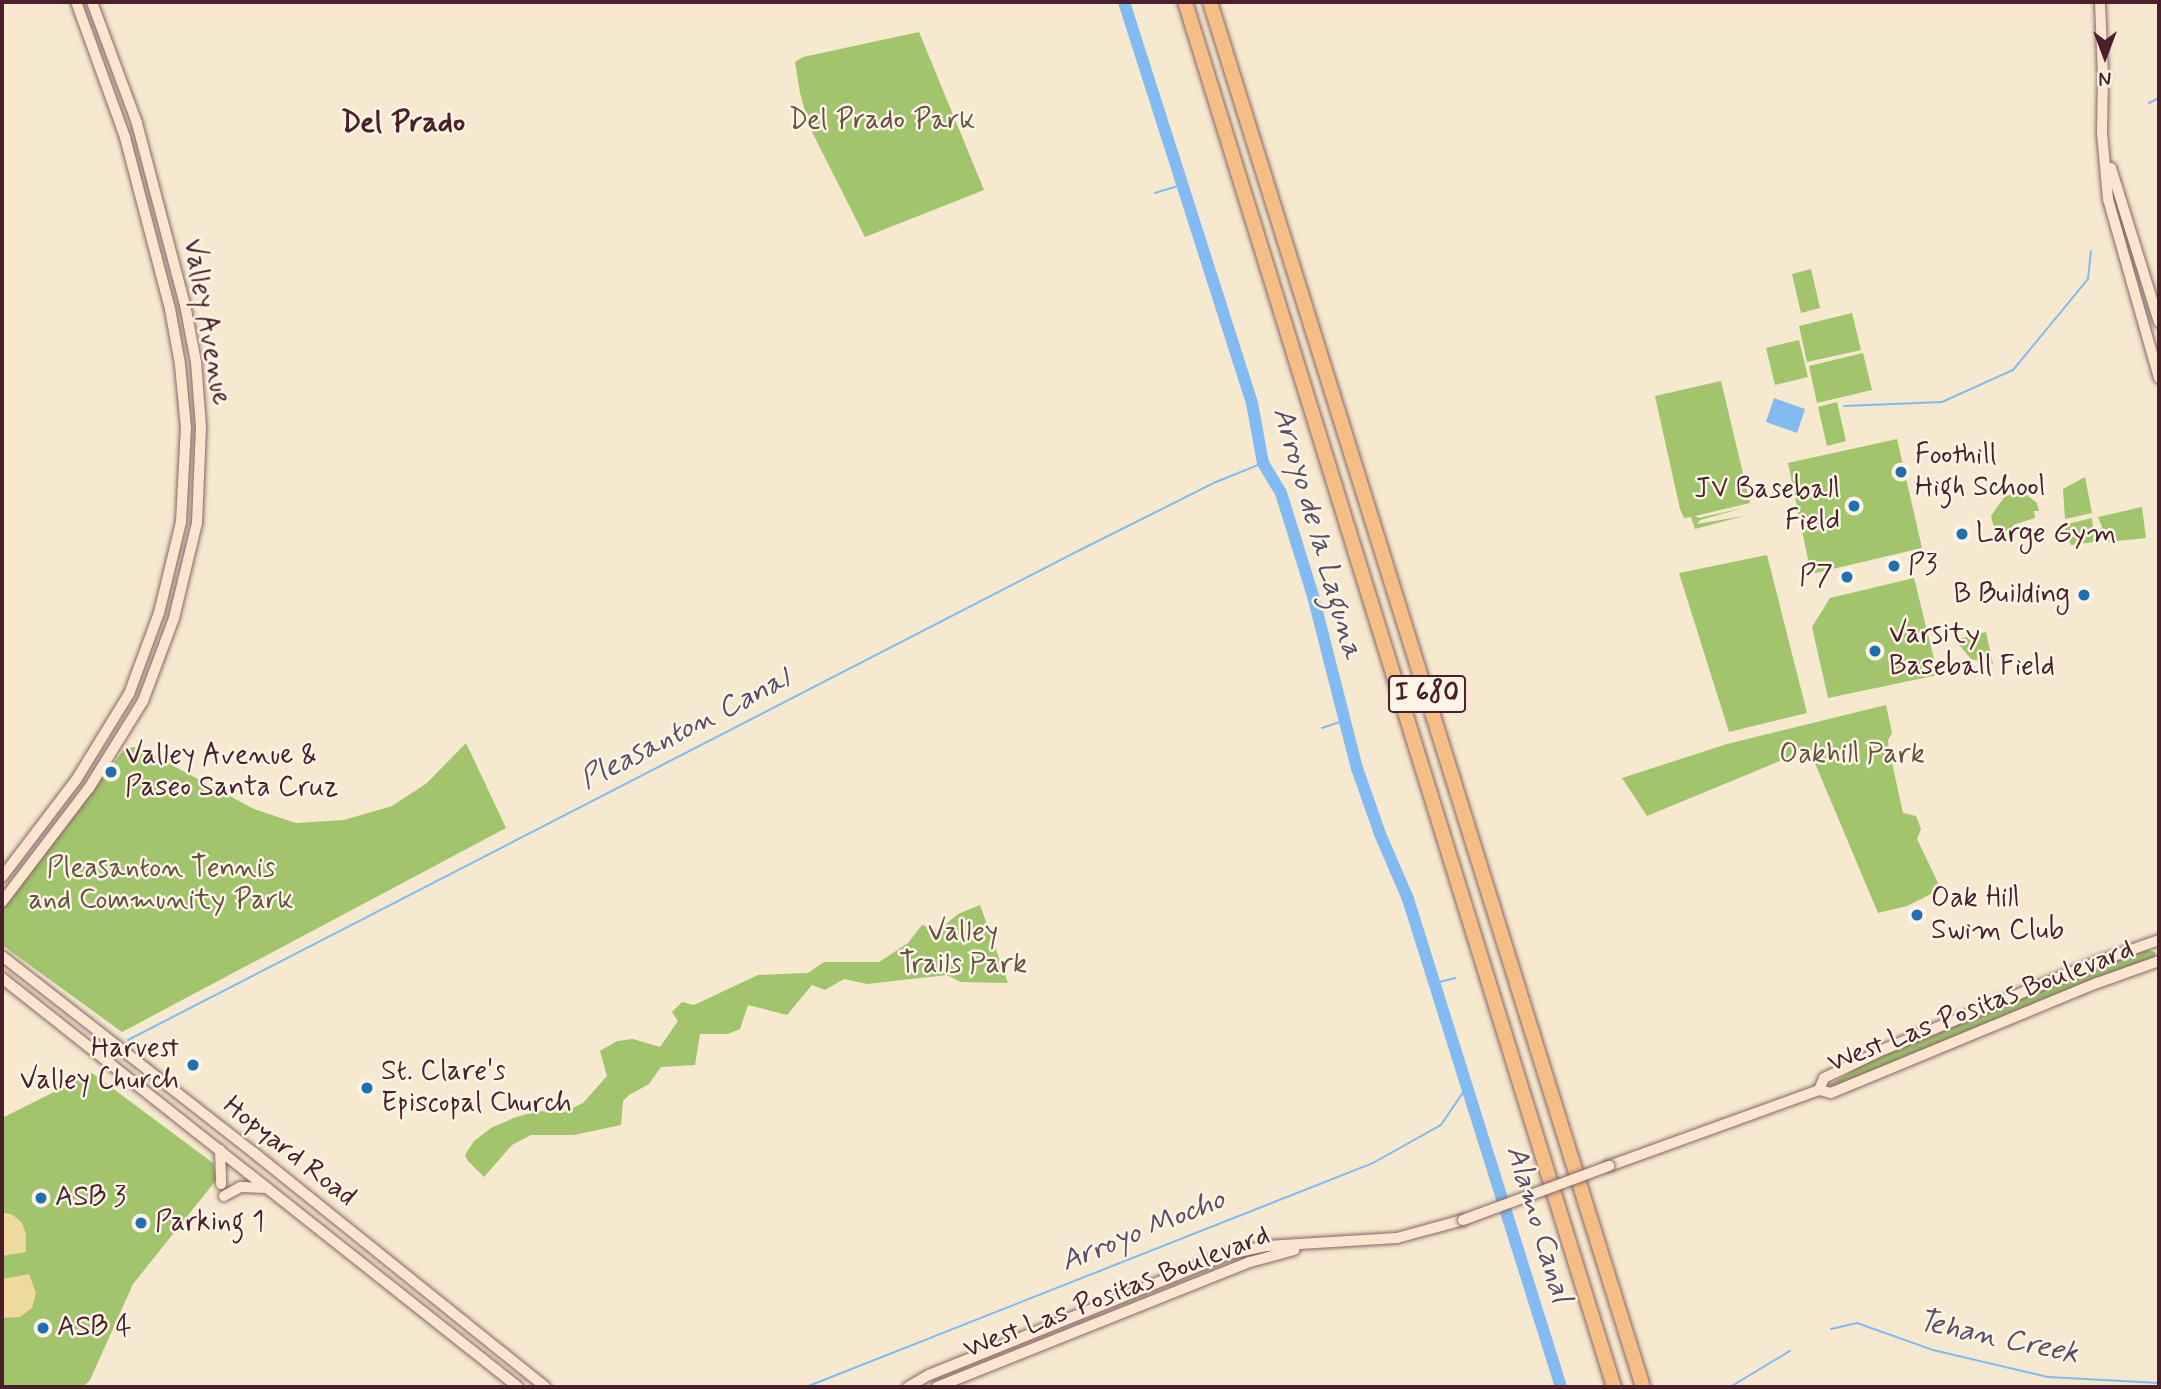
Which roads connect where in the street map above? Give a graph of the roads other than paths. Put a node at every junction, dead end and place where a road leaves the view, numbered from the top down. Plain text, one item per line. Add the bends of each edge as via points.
1 (76, 2) edge
2 (92, 2) edge
3 (1185, 2) edge
4 (1210, 2) edge
5 (2101, 2) edge
6 (2159, 322) edge
7 (2159, 378) edge
8 (2, 877) edge
9 (2, 902) edge
10 (2159, 940) edge
11 (2, 956) edge
12 (2159, 961) edge
13 (2, 978) edge
14 (1819, 1090) junction
15 (220, 1150) junction
16 (221, 1184) dead end
17 (267, 1188) junction
18 (224, 1196) dead end
19 (1314, 1245) junction
20 (517, 1387) edge
21 (545, 1387) edge
22 (908, 1387) edge
23 (937, 1387) edge
24 (1615, 1387) edge
25 (1643, 1387) edge

1 - 8 main road, Valley Avenue via 125,136 170,309 186,428 181,522 159,613 129,694 76,780
2 - 9 main road, Valley Avenue via 137,123 185,305 201,427 197,523 174,618 143,701 89,788
3 - 24 highway, I 680
4 - 25 highway, I 680
5 - 6 main road via 2109,28 2112,179
5 - 7 main road via 2102,133 2108,199
10 - 14 main road, West Las Positas Boulevard via 1885,1049 1824,1078
11 - 21 main road, Hopyard Road
12 - 14 main road, West Las Positas Boulevard via 1831,1093
13 - 15 main road, Hopyard Road
14 - 19 main road, West Las Positas Boulevard, bridge via 1463,1220 1397,1238
15 - 16 main road
15 - 17 main road, Hopyard Road
17 - 18 main road via 240,1187
17 - 20 main road, Hopyard Road
19 - 22 main road, West Las Positas Boulevard via 1267,1246 1229,1254 929,1374
19 - 23 main road, West Las Positas Boulevard via 1250,1262

